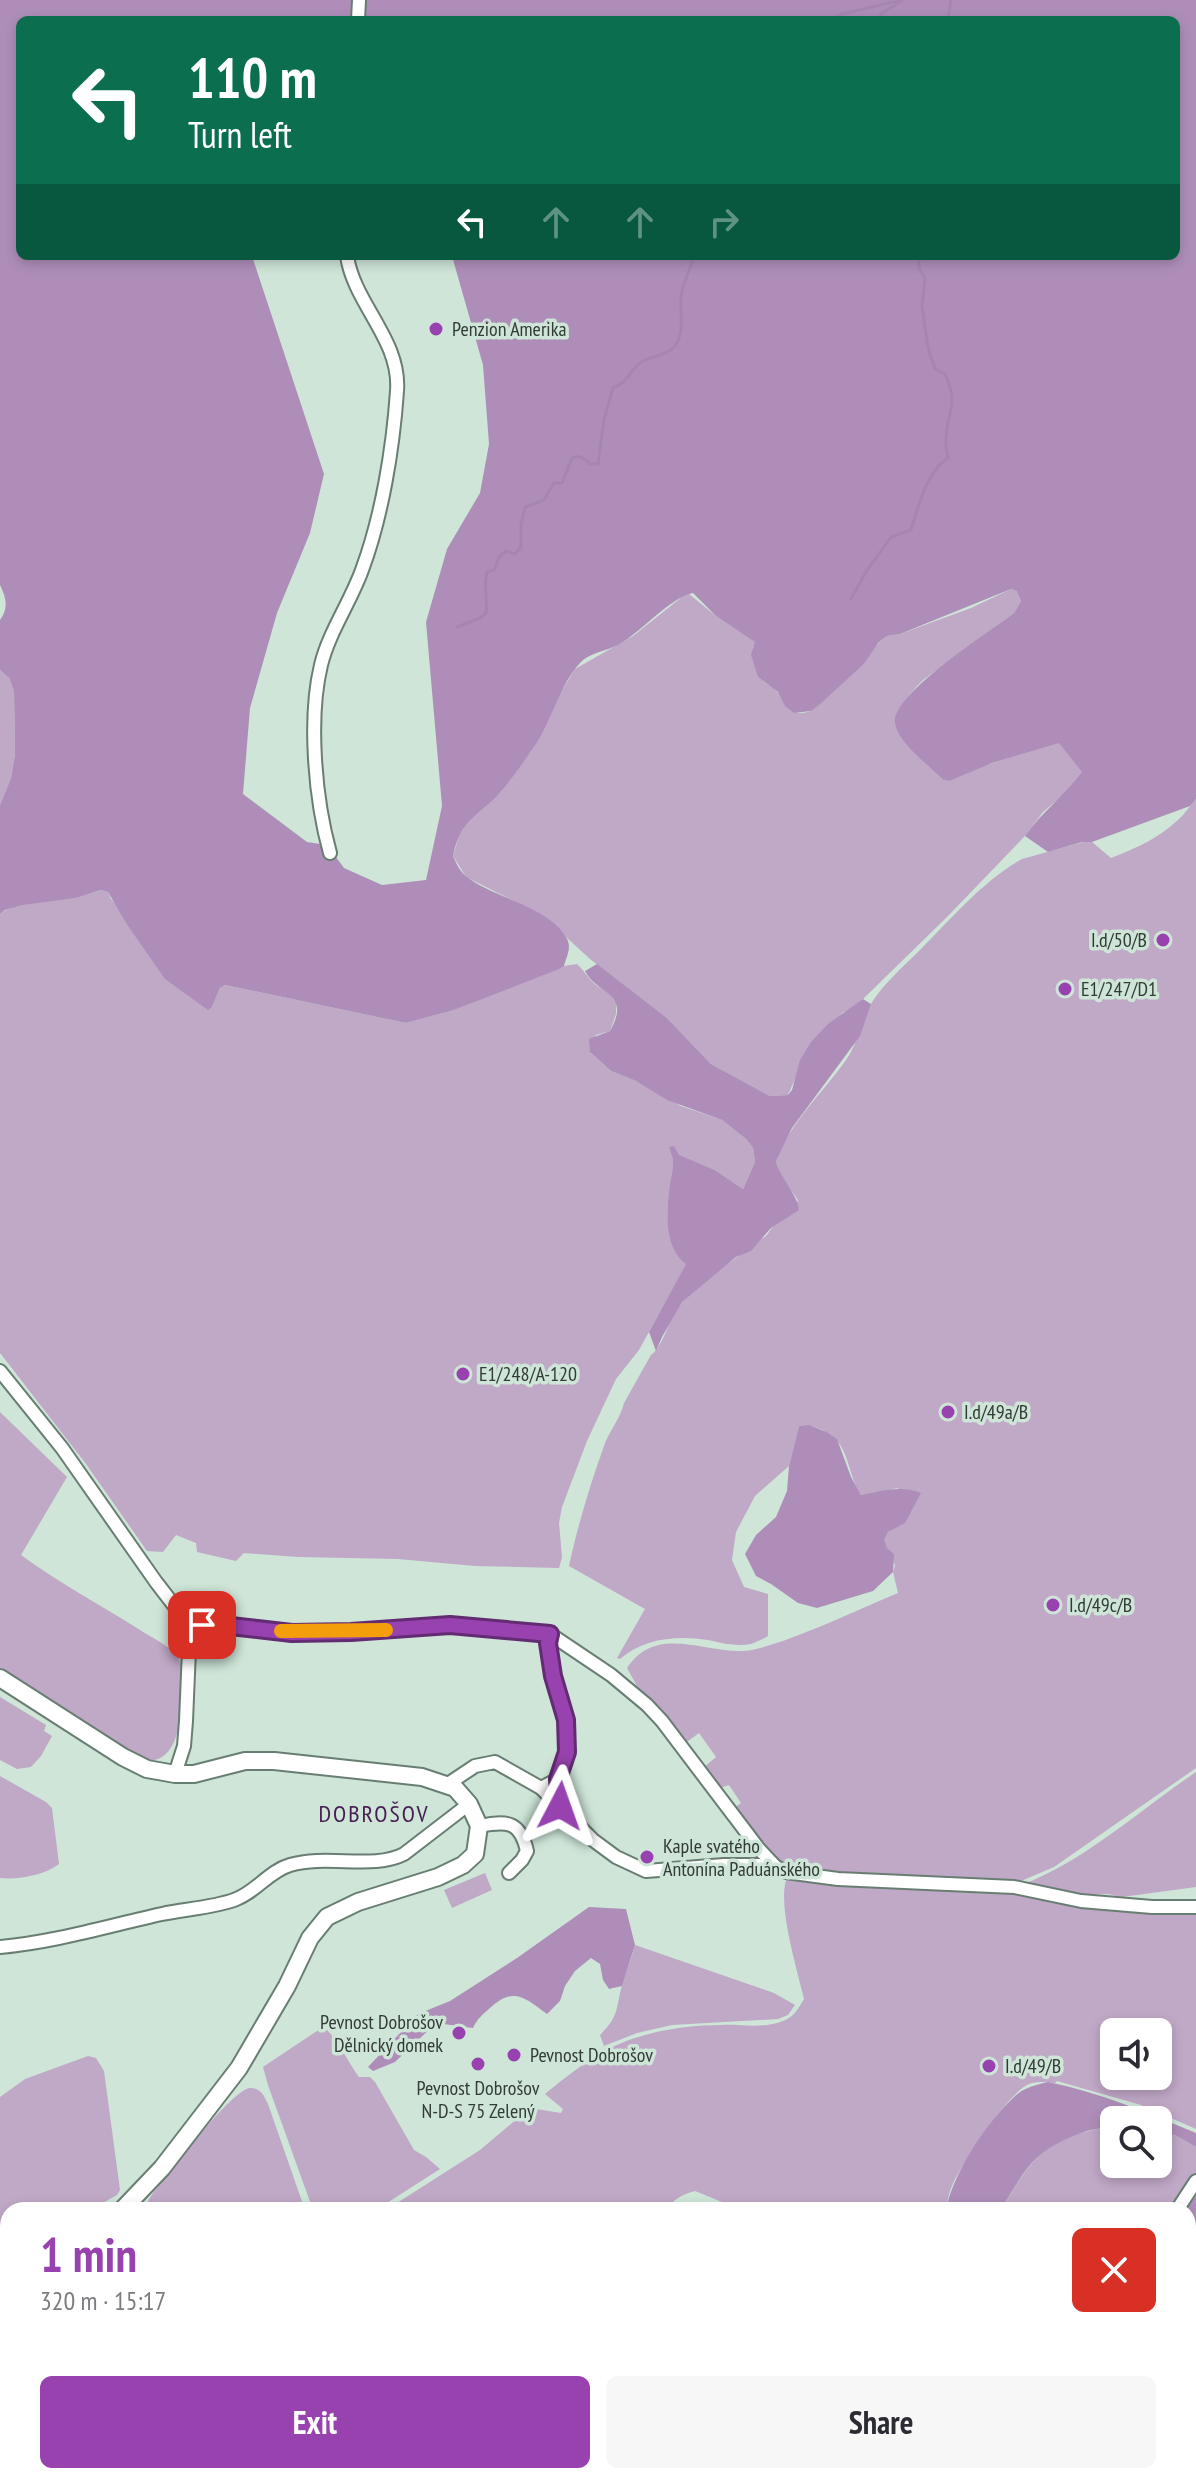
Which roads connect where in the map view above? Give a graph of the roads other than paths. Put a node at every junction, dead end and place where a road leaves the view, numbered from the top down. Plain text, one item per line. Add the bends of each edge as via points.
1 (348, 260) edge
2 (330, 853) dead end
3 (0, 1371) edge
4 (190, 1626) junction
5 (550, 1634) junction
6 (0, 1678) edge
7 (175, 1774) junction
8 (558, 1779) junction
9 (448, 1784) junction
10 (541, 1788) junction
11 (469, 1804) junction
12 (560, 1806) junction
13 (479, 1826) junction
14 (776, 1867) junction
15 (509, 1873) dead end
16 (1196, 1907) edge
17 (0, 1947) edge
18 (1196, 2181) edge
19 (129, 2202) edge
20 (1182, 2202) edge

1 - 2 street via 352,280 386,341 397,390 374,535 328,642 316,698 318,784
3 - 4 street
4 - 5 street via 292,1633 450,1625
4 - 7 street via 184,1746
5 - 8 street via 567,1737
5 - 14 street via 647,1705
6 - 7 street via 136,1765
7 - 9 street via 274,1761
8 - 10 street
8 - 12 street
9 - 10 street via 475,1766 495,1762
9 - 11 street
10 - 12 street
11 - 13 street
11 - 17 street via 393,1860 308,1861 287,1866 248,1895 224,1903
12 - 14 street via 593,1840 646,1871
13 - 15 street via 504,1822 521,1834 527,1851
13 - 19 street via 471,1861 327,1917 310,1938 239,2068
14 - 16 street via 838,1879 1014,1887 1081,1901
18 - 20 street

